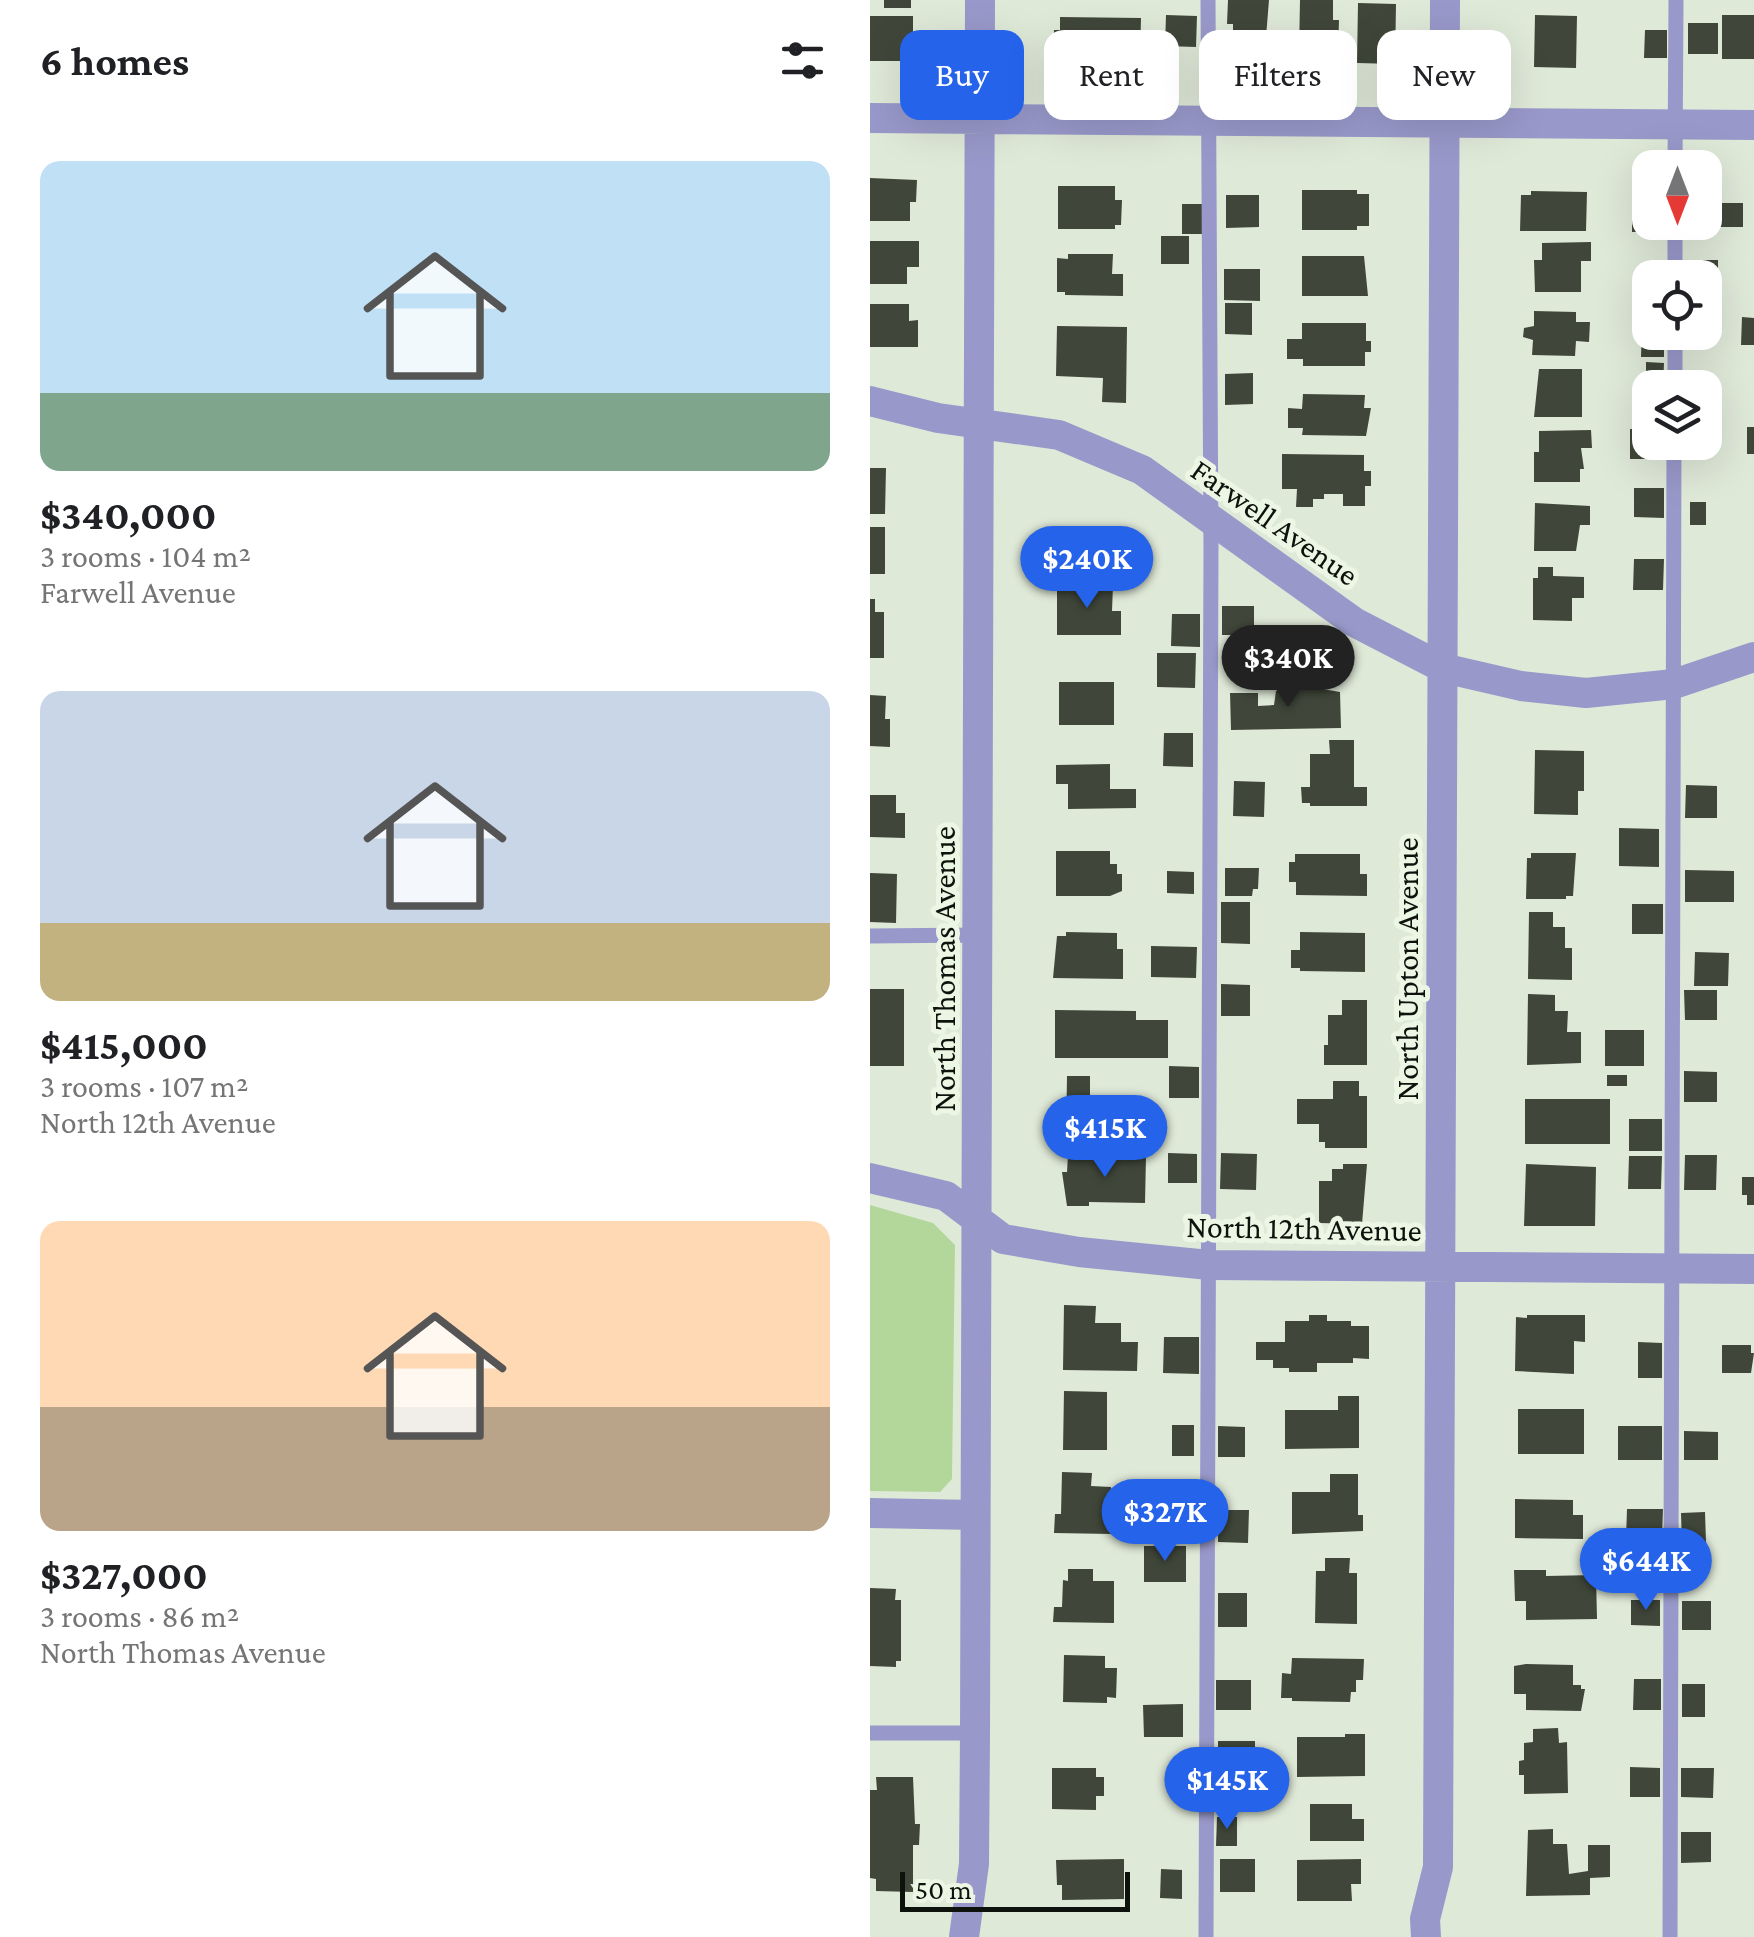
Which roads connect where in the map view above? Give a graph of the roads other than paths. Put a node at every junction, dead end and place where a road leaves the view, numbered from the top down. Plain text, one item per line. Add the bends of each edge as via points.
1 (980, 0) edge
2 (1208, 0) edge
3 (1445, 0) edge
4 (1676, 0) edge
5 (979, 30) edge
6 (870, 118) edge
7 (900, 118) edge
8 (1024, 119) edge
9 (978, 120) edge
10 (1207, 121) junction
11 (1444, 123) junction
12 (1676, 125) junction
13 (1754, 126) edge
14 (1675, 150) edge
15 (870, 401) edge
16 (980, 422) junction
17 (1674, 460) edge
18 (1211, 522) junction
19 (1754, 657) edge
20 (1442, 668) junction
21 (1674, 684) junction
22 (978, 935) junction
23 (870, 936) edge
24 (870, 1178) edge
25 (976, 1220) junction
26 (1208, 1265) junction
27 (1440, 1266) junction
28 (1673, 1268) junction
29 (1754, 1269) edge
30 (870, 1513) edge
31 (975, 1515) junction
32 (975, 1732) junction
33 (870, 1734) edge
34 (964, 1937) edge
35 (1206, 1937) edge
36 (1426, 1937) edge
37 (1670, 1937) edge

1 - 5 street, North Thomas Avenue
2 - 10 lane
3 - 11 street, North Upton Avenue
4 - 12 lane
6 - 7 street
8 - 10 street
9 - 16 street, North Thomas Avenue
10 - 11 street
10 - 18 lane
11 - 12 street
11 - 20 street, North Upton Avenue
12 - 13 street
12 - 14 lane
15 - 16 street, Farwell Avenue
16 - 18 street, Farwell Avenue via 1058,435 1142,470
16 - 22 street, North Thomas Avenue
17 - 21 lane
18 - 20 street, Farwell Avenue via 1354,622
18 - 26 lane
19 - 21 street, Farwell Avenue
20 - 21 street, Farwell Avenue via 1586,692
20 - 27 street, North Upton Avenue
21 - 28 lane
22 - 23 lane
22 - 25 street, North Thomas Avenue
24 - 25 street, North 12th Avenue via 946,1196
25 - 26 street, North 12th Avenue via 1013,1242
25 - 31 street, North Thomas Avenue
26 - 27 street, North 12th Avenue
26 - 35 lane
27 - 28 street, North 12th Avenue
27 - 36 street, North Upton Avenue via 1438,1867
28 - 29 street, North 12th Avenue
28 - 37 lane
30 - 31 street
31 - 32 street, North Thomas Avenue
32 - 33 lane
32 - 34 street, North Thomas Avenue via 974,1864

